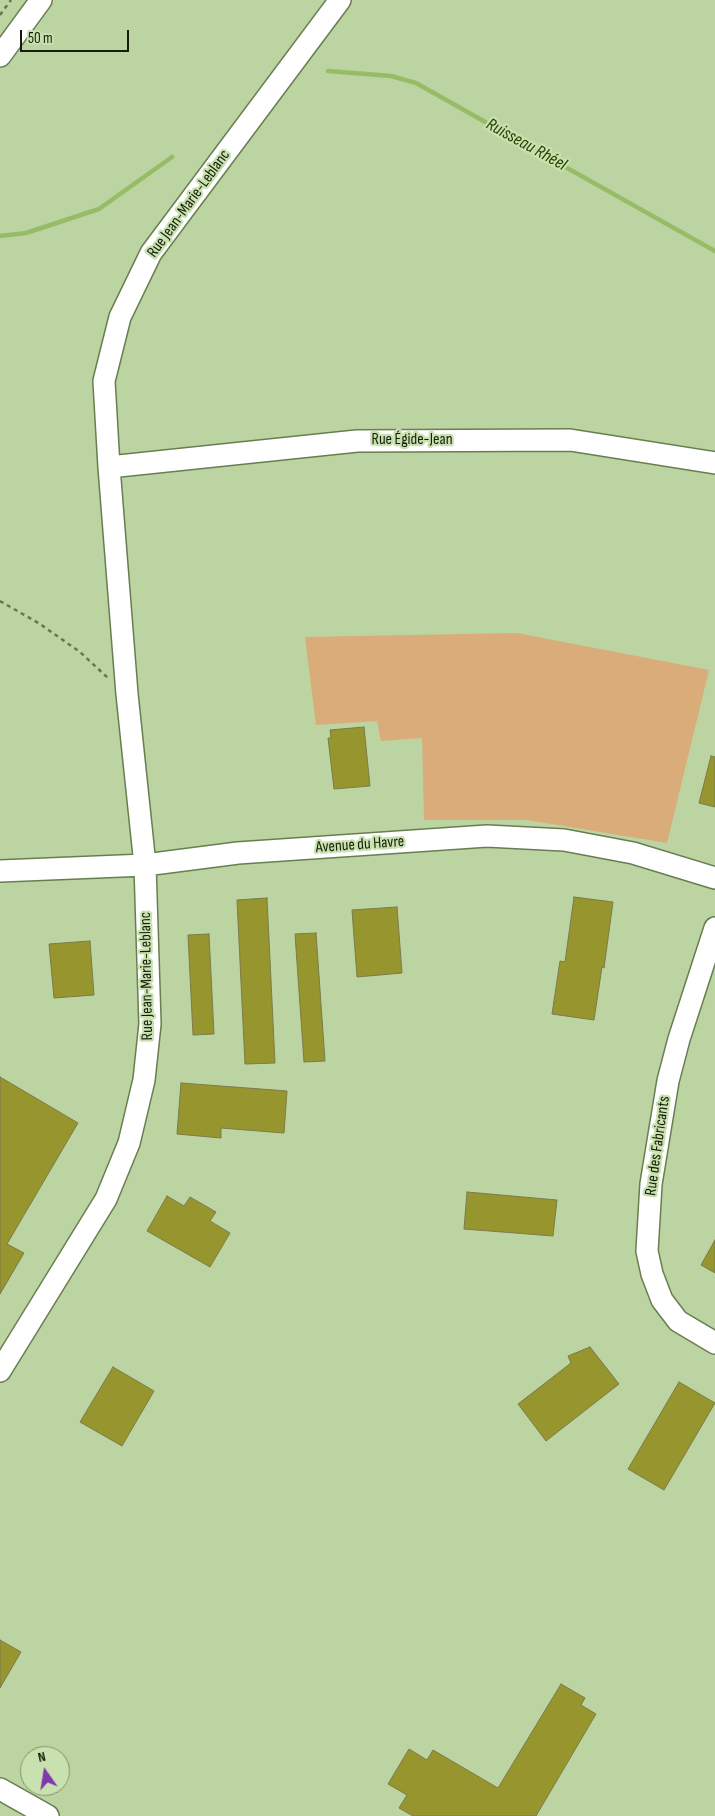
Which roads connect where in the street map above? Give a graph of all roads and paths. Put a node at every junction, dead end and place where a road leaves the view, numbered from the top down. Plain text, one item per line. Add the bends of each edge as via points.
1 (11, 0) edge
2 (41, 0) edge
3 (340, 0) edge
4 (0, 15) edge
5 (0, 56) edge
6 (715, 463) edge
7 (109, 467) junction
8 (0, 601) edge
9 (126, 694) junction
10 (144, 865) junction
11 (0, 871) edge
12 (715, 878) edge
13 (715, 928) edge
14 (715, 1343) edge
15 (1, 1368) edge
16 (0, 1789) edge
17 (48, 1816) edge

1 - 4 path
2 - 5 street
3 - 7 street, Rue Jean-Marie-Leblanc via 147,260 120,317 104,381
6 - 7 street, Rue Égide-Jean via 570,440 367,441
7 - 9 street, Rue Jean-Marie-Leblanc
8 - 9 path via 80,652
9 - 10 street, Rue Jean-Marie-Leblanc
10 - 11 street, Avenue du Havre
10 - 12 street, Avenue du Havre via 238,853 487,836 564,840 633,853
10 - 15 street, Rue Jean-Marie-Leblanc via 150,1024 144,1080 129,1143 106,1199
13 - 14 street, Rue des Fabricants via 668,1082 651,1184 647,1251 662,1300 672,1314
16 - 17 street

